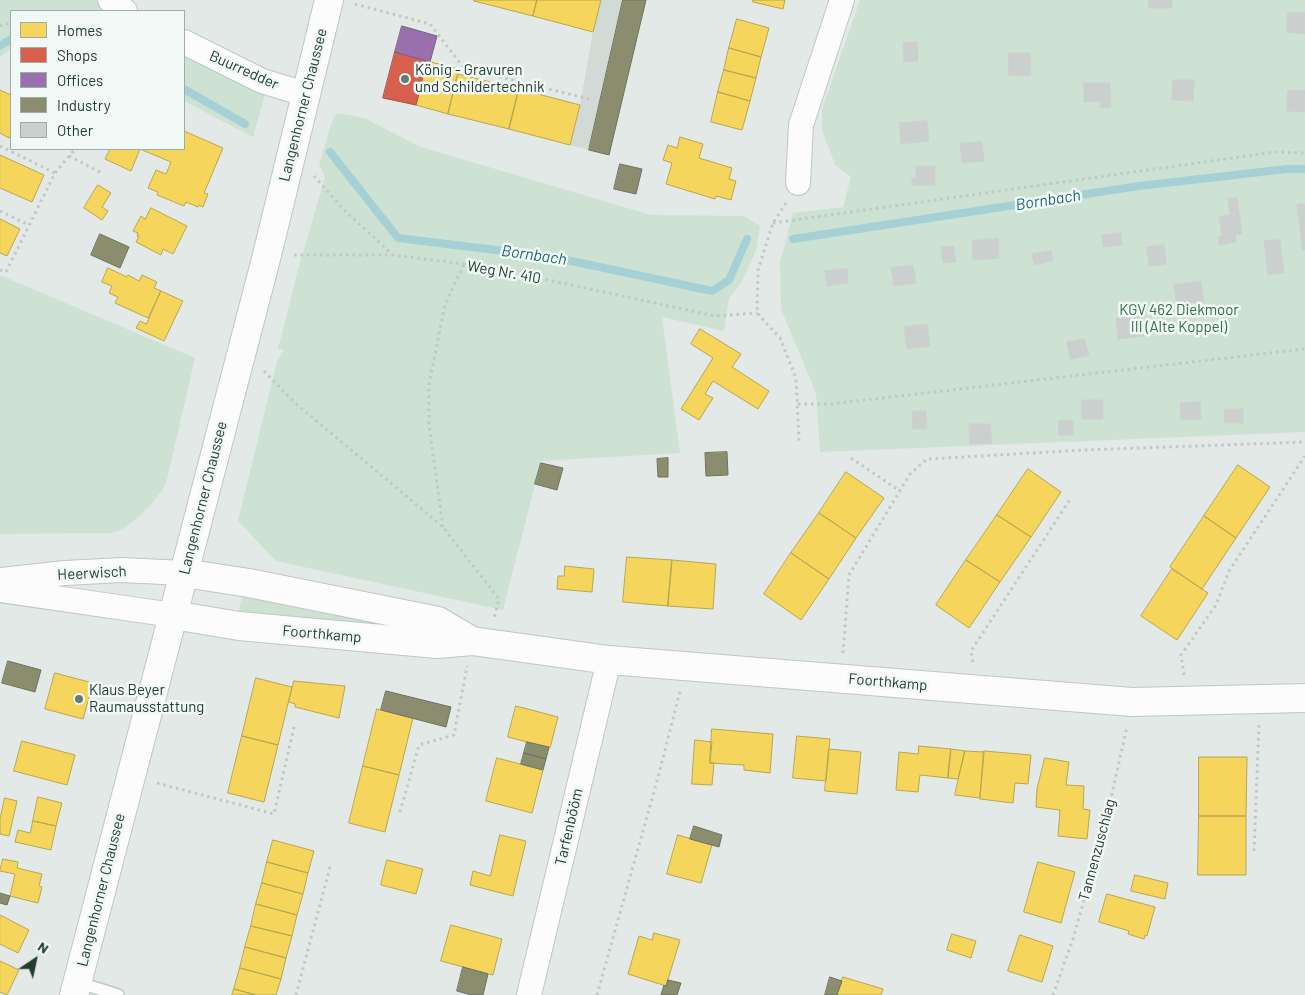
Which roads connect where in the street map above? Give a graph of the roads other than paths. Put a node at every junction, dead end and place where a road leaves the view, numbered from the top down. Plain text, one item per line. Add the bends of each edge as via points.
1 (110, 0) edge
2 (842, 0) edge
3 (339, 1) edge
4 (124, 10) edge
5 (185, 42) edge
6 (305, 94) junction
7 (798, 183) road end
8 (184, 573) junction
9 (0, 580) edge
10 (0, 590) edge
11 (173, 615) junction
12 (480, 642) junction
13 (609, 660) junction
14 (1305, 698) edge
15 (76, 988) edge
16 (118, 995) edge
17 (528, 995) edge

1 - 4 street
2 - 7 street via 801,125
3 - 6 street, Langenhorner Chaussee
5 - 6 street, Buurredder via 262,81
6 - 8 street, Langenhorner Chaussee via 267,255
8 - 9 street, Heerwisch via 122,570
8 - 11 street, Langenhorner Chaussee
8 - 12 street, Foorthkamp via 438,621
10 - 11 street, Heerwisch
11 - 12 street, Foorthkamp via 239,626 437,644
11 - 15 street, Langenhorner Chaussee
12 - 13 street, Foorthkamp
13 - 14 street, Foorthkamp via 1132,702
13 - 17 street, Tarfenbööm
15 - 16 lane

